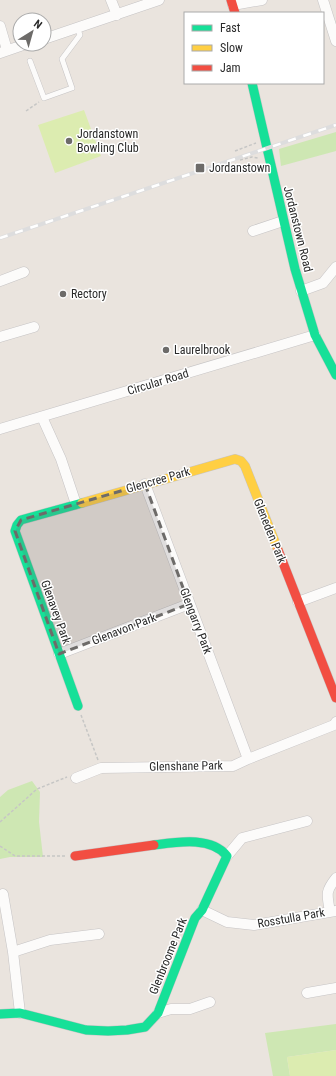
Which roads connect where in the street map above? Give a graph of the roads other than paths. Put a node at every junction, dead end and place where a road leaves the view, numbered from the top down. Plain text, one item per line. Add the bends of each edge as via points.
1 (111, 0) edge
2 (160, 0) edge
3 (262, 0) edge
4 (323, 0) edge
5 (233, 6) edge
6 (117, 15) junction
7 (0, 26) edge
8 (77, 27) junction
9 (52, 36) edge
10 (336, 41) edge
11 (3, 51) edge
12 (30, 61) dead end
13 (252, 84) edge
14 (283, 220) junction
15 (253, 231) dead end
16 (336, 267) edge
17 (24, 272) dead end
18 (0, 281) edge
19 (301, 291) junction
20 (34, 327) dead end
21 (315, 335) junction
22 (0, 337) edge
23 (336, 375) edge
24 (42, 417) junction
25 (0, 429) edge
26 (241, 461) joint
27 (145, 484) junction
28 (76, 504) junction
29 (17, 525) joint
30 (336, 588) edge
31 (298, 602) junction
32 (189, 604) junction
33 (59, 654) junction
34 (336, 698) edge
35 (78, 706) road end
36 (336, 722) edge
37 (248, 758) junction
38 (76, 778) road end
39 (307, 821) dead end
40 (75, 856) road end
41 (227, 856) junction
42 (336, 878) edge
43 (3, 894) dead end
44 (202, 910) junction
45 (333, 911) edge
46 (99, 934) dead end
47 (13, 952) junction
48 (336, 988) edge
49 (307, 993) dead end
50 (210, 1002) dead end
51 (20, 1013) junction
52 (158, 1013) junction
53 (0, 1014) edge

1 - 6 street
2 - 6 street
3 - 5 street
4 - 10 street
6 - 8 street
7 - 11 street
8 - 9 street
8 - 12 lane via 80,35 62,59 72,88 44,98
13 - 14 street, Jordanstown Road
14 - 15 street
14 - 19 street, Jordanstown Road
16 - 19 street via 323,283
17 - 18 street
19 - 21 street, Jordanstown Road
20 - 22 street
21 - 23 street, Jordanstown Road
21 - 24 street, Circular Road
24 - 25 street, Circular Road
24 - 28 street via 61,459
26 - 27 street, Glencree Park via 235,459
26 - 31 street, Gleneden Park
27 - 28 street, Glencree Park
27 - 32 street, Glengarry Park
28 - 29 street, Glencree Park via 21,520
29 - 33 street, Glenavey Park via 15,531
30 - 31 street
31 - 34 street, Gleneden Park
32 - 33 street, Glenavon Park
32 - 37 street, Glengarry Park
33 - 35 street, Glenavey Park
36 - 37 street, Glenshane Park via 334,725
37 - 38 street, Glenshane Park via 233,766 101,768
39 - 41 street via 242,838
40 - 41 street via 190,842 210,845 222,850
41 - 44 street, Glenbroome Park
42 - 45 street via 328,888 328,898
43 - 47 street
44 - 45 street, Rosstulla Park via 226,922 254,925
44 - 52 street, Glenbroome Park via 195,918
46 - 47 street via 50,940
47 - 51 street
48 - 49 street
50 - 52 street via 190,1009 171,1009
51 - 52 street, Glenbroome Park via 86,1030 108,1031 145,1027
51 - 53 street, Glenbroome Park

